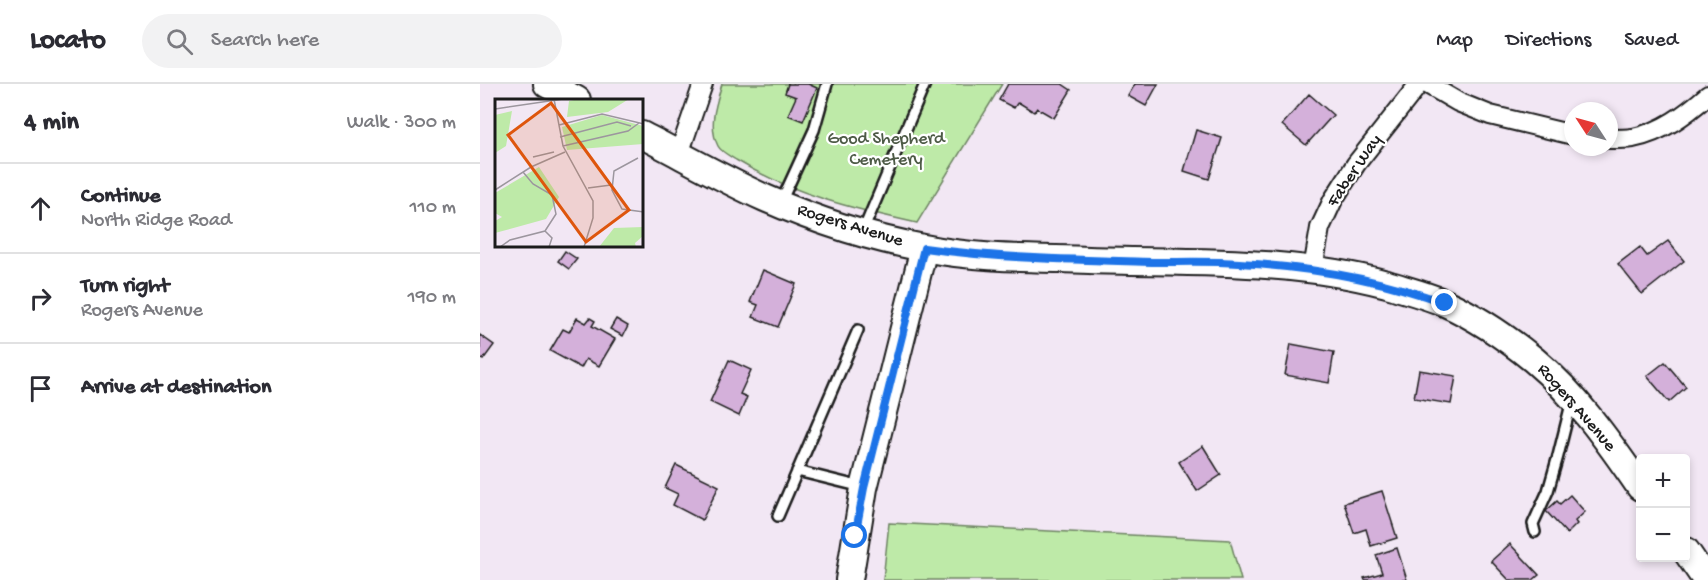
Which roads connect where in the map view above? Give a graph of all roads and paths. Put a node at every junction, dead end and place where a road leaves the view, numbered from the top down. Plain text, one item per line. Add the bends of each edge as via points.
1 (547, 84) edge
2 (703, 84) edge
3 (827, 84) edge
4 (925, 84) edge
5 (1419, 84) edge
6 (1427, 84) edge
7 (1708, 95) edge
8 (575, 99) edge
9 (1564, 133) edge
10 (644, 136) edge
11 (1618, 139) edge
12 (679, 154) junction
13 (780, 204) junction
14 (862, 233) junction
15 (924, 248) junction
16 (1313, 269) junction
17 (858, 330) dead end
18 (1572, 398) junction
19 (797, 471) junction
20 (1636, 480) edge
21 (864, 488) junction
22 (778, 516) dead end
23 (1535, 532) dead end
24 (1690, 557) edge
25 (849, 580) edge
26 (1706, 580) edge

1 - 8 main road
2 - 12 street
3 - 13 lane via 814,130
4 - 14 lane
5 - 16 street, Faber Way via 1333,200 1320,228
6 - 9 street via 1490,115
7 - 11 street via 1662,128
10 - 12 main road, Rogers Avenue
12 - 13 main road, Rogers Avenue
13 - 14 main road, Rogers Avenue
14 - 15 main road, Rogers Avenue
15 - 16 main road, Rogers Avenue via 995,256 1238,262
15 - 21 main road
16 - 18 main road, Rogers Avenue via 1369,279 1445,303 1533,359
17 - 19 lane
18 - 20 main road, Rogers Avenue
18 - 23 lane via 1548,491 1533,524
19 - 21 lane
19 - 22 lane
21 - 25 main road
24 - 26 main road

